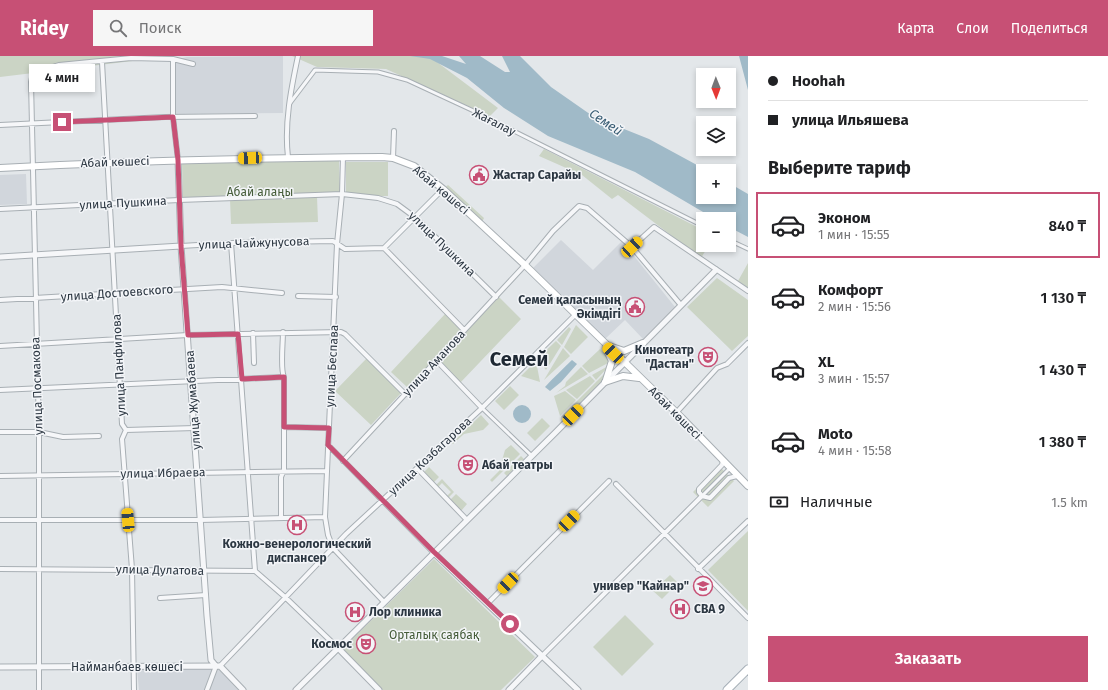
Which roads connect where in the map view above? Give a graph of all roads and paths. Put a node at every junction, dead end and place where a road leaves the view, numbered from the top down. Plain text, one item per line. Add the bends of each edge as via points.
1 (298, 56) edge
2 (173, 59) junction
3 (102, 62) junction
4 (194, 64) dead end
5 (289, 105) junction
6 (255, 116) dead end
7 (173, 117) junction
8 (106, 121) junction
9 (32, 124) junction
10 (0, 125) edge
11 (394, 131) dead end
12 (343, 157) junction
13 (288, 158) junction
14 (393, 158) junction
15 (178, 160) junction
16 (108, 162) junction
17 (33, 166) junction
18 (0, 168) edge
19 (443, 189) junction
20 (342, 194) junction
21 (178, 200) junction
22 (110, 204) junction
23 (34, 208) junction
24 (0, 209) edge
25 (416, 218) junction
26 (696, 222) edge
27 (231, 243) junction
28 (337, 244) junction
29 (736, 244) edge
30 (181, 246) junction
31 (632, 247) junction
32 (384, 248) junction
33 (112, 250) junction
34 (748, 250) edge
35 (35, 256) junction
36 (0, 257) edge
37 (525, 265) junction
38 (716, 270) junction
39 (185, 288) junction
40 (236, 288) junction
41 (748, 292) edge
42 (115, 293) junction
43 (282, 293) dead end
44 (298, 296) dead end
45 (496, 296) junction
46 (336, 297) junction
47 (35, 298) junction
48 (0, 300) edge
49 (680, 304) junction
50 (575, 315) junction
51 (464, 330) junction
52 (283, 332) junction
53 (334, 332) junction
54 (253, 333) junction
55 (238, 334) junction
56 (188, 335) junction
57 (118, 339) junction
58 (604, 343) junction
59 (748, 343) edge
60 (36, 344) junction
61 (643, 344) junction
62 (0, 346) edge
63 (436, 360) junction
64 (254, 362) dead end
65 (623, 362) junction
66 (284, 377) junction
67 (242, 379) junction
68 (640, 379) junction
69 (606, 381) junction
70 (192, 382) junction
71 (121, 385) junction
72 (38, 389) junction
73 (0, 390) edge
74 (405, 394) junction
75 (482, 408) junction
76 (676, 413) junction
77 (284, 427) junction
78 (194, 428) junction
79 (329, 428) junction
80 (126, 430) junction
81 (0, 432) edge
82 (39, 432) junction
83 (99, 436) dead end
84 (328, 445) junction
85 (532, 456) junction
86 (723, 460) junction
87 (343, 461) junction
88 (730, 468) junction
89 (418, 469) junction
90 (284, 470) junction
91 (326, 471) junction
92 (248, 472) junction
93 (124, 473) junction
94 (197, 473) junction
95 (0, 476) edge
96 (39, 476) junction
97 (737, 476) junction
98 (609, 481) dead end
99 (616, 484) dead end
100 (748, 486) edge
101 (702, 496) junction
102 (382, 500) junction
103 (281, 517) junction
104 (325, 517) junction
105 (251, 518) junction
106 (0, 520) edge
107 (39, 520) junction
108 (128, 520) junction
109 (200, 520) junction
110 (467, 520) junction
111 (748, 521) edge
112 (664, 535) junction
113 (333, 548) junction
114 (434, 552) junction
115 (0, 569) edge
116 (39, 569) junction
117 (132, 569) junction
118 (698, 569) junction
119 (204, 571) junction
120 (255, 571) junction
121 (206, 595) junction
122 (285, 597) junction
123 (160, 598) dead end
124 (384, 602) junction
125 (488, 603) junction
126 (748, 618) edge
127 (338, 648) junction
128 (542, 656) junction
129 (134, 666) junction
130 (218, 666) junction
131 (0, 667) edge
132 (39, 667) junction
133 (748, 669) edge
134 (39, 690) edge
135 (134, 690) edge
136 (207, 690) edge
137 (243, 690) edge
138 (296, 690) edge
139 (379, 690) edge
140 (509, 690) edge
141 (578, 690) edge
142 (727, 690) edge

1 - 5 street
2 - 3 street via 131,58
2 - 4 street
2 - 7 street, улица Жумабаева
3 - 8 street, улица Панфилова
3 - 9 street, улица Посмакова via 52,67 33,73
5 - 13 street
5 - 26 street, Жағалау via 315,70 378,72 407,80
6 - 7 street
7 - 8 street
7 - 15 street, улица Жумабаева
8 - 9 street
8 - 16 street, улица Панфилова
9 - 10 street
9 - 17 street, улица Посмакова
11 - 14 street
12 - 13 main road, Абай көшесі
12 - 14 main road, Абай көшесі
12 - 20 street, улица Беспава
13 - 15 main road, Абай көшесі
14 - 19 main road, Абай көшесі via 414,166
15 - 16 main road, Абай көшесі
15 - 21 street, улица Жумабаева
16 - 17 main road, Абай көшесі
16 - 22 street, улица Панфилова
17 - 18 main road, Абай көшесі
17 - 23 street, улица Посмакова
19 - 25 street
19 - 37 main road, Абай көшесі
20 - 21 street, улица Пушкина
20 - 25 street, улица Пушкина via 378,198 397,204
20 - 28 street, улица Беспава
21 - 22 street, улица Пушкина
21 - 30 street, улица Жумабаева
22 - 23 street, улица Пушкина
22 - 33 street, улица Панфилова
23 - 24 street, улица Пушкина
23 - 35 street, улица Посмакова
25 - 32 street
25 - 45 street, улица Пушкина
27 - 28 street, улица Чайжунусова via 332,241
27 - 30 street, улица Чайжунусова
27 - 40 street
28 - 32 street, улица Чайжунусова via 345,249
28 - 46 street, улица Беспава
29 - 34 street
30 - 33 street, улица Чайжунусова
30 - 39 street, улица Жумабаева
31 - 37 street, улица Аманова via 587,208 579,206 553,231
31 - 38 street via 654,227
31 - 49 street
32 - 51 street
33 - 35 street, улица Чайжунусова
33 - 42 street, улица Панфилова
35 - 36 street, улица Чайжунусова
35 - 47 street, улица Посмакова
37 - 45 street, улица Аманова
37 - 50 main road, Абай көшесі
38 - 41 street
38 - 49 street
39 - 40 street, улица Достоевского
39 - 42 street, улица Достоевского
39 - 56 street, улица Жумабаева
40 - 43 street, улица Достоевского
40 - 55 street
42 - 47 street, улица Достоевского
42 - 57 street, улица Панфилова
44 - 46 street
45 - 51 street, улица Аманова
46 - 53 street, улица Беспава
47 - 48 street, улица Достоевского
47 - 60 street, улица Посмакова
49 - 61 street
50 - 58 main road, Абай көшесі
50 - 75 street, улица Козбагарова
51 - 63 street, улица Аманова
52 - 53 street
52 - 54 street
52 - 66 street via 281,367
53 - 74 street via 344,334
53 - 79 street, улица Беспава
54 - 55 street
54 - 64 street
55 - 56 street
55 - 67 street
56 - 57 street
56 - 70 street, улица Жумабаева
57 - 60 street
57 - 71 street, улица Панфилова
58 - 61 main road via 624,351
58 - 65 main road, Абай көшесі
58 - 69 main road via 612,361
59 - 76 street via 727,364 717,368
60 - 62 street
60 - 72 street, улица Посмакова
61 - 65 street
63 - 74 street, улица Аманова
63 - 75 street
65 - 68 main road, Абай көшесі
65 - 69 street
66 - 67 street
66 - 77 street
67 - 70 street
67 - 92 street
68 - 69 main road via 623,376
68 - 76 main road, Абай көшесі
69 - 85 street
70 - 71 street
70 - 78 street, улица Жумабаева
71 - 72 street
71 - 80 street, улица Панфилова via 122,424
72 - 73 street
72 - 82 street, улица Посмакова
74 - 87 street, улица Аманова
75 - 85 street
75 - 89 street, улица Козбагарова
76 - 86 main road, Абай көшесі
77 - 79 street
77 - 90 street
78 - 80 street
78 - 94 street, улица Жумабаева
79 - 84 street, улица Беспава
80 - 93 street, улица Панфилова via 122,439
81 - 82 street
82 - 83 street via 63,437
82 - 96 street, улица Посмакова
84 - 87 street
84 - 91 street, улица Беспава
85 - 110 street
86 - 88 main road, Абай көшесі
86 - 101 street via 722,465 699,488 698,492
87 - 102 street
88 - 97 main road, Абай көшесі
88 - 101 street
89 - 102 street, улица Козбагарова
89 - 110 street
90 - 91 street, улица Ибраева
90 - 92 street, улица Ибраева
90 - 103 street via 281,477
91 - 104 street, улица Беспава
92 - 94 street, улица Ибраева
92 - 105 street
93 - 94 street, улица Ибраева
93 - 96 street, улица Ибраева
93 - 108 street, улица Панфилова
94 - 109 street, улица Жумабаева
95 - 96 street, улица Ибраева
96 - 107 street, улица Посмакова
97 - 100 main road, Абай көшесі
97 - 101 street via 729,478 710,498
98 - 125 street
99 - 112 street
101 - 112 street
102 - 113 street, улица Козбагарова
102 - 114 street
103 - 104 street
103 - 105 street
104 - 113 street, улица Беспава
105 - 109 street
105 - 120 street
106 - 107 street
107 - 108 street
107 - 116 street, улица Посмакова
108 - 109 street
108 - 117 street, улица Панфилова
109 - 119 street, улица Жумабаева
110 - 114 street
111 - 118 street
112 - 118 street
112 - 128 street
113 - 122 street, улица Козбагарова
113 - 124 street, улица Беспава
114 - 124 street
114 - 125 street
115 - 116 street, улица Дулатова
116 - 117 street, улица Дулатова
116 - 132 street, улица Посмакова
117 - 119 street, улица Дулатова
117 - 129 street, улица Панфилова
118 - 126 street
119 - 120 street, улица Дулатова
119 - 121 street, улица Жумабаева
120 - 122 street
121 - 123 street
121 - 130 street, улица Жумабаева via 210,660
122 - 127 street
122 - 130 street, улица Козбагарова
124 - 127 street
125 - 128 street
127 - 138 street
127 - 139 street
128 - 140 street
128 - 141 street
129 - 130 street, Найманбаев көшесі
129 - 132 street, Найманбаев көшесі
129 - 135 street, улица Панфилова
130 - 136 street, улица Козбагарова
130 - 137 street
131 - 132 street, Найманбаев көшесі
132 - 134 street, улица Посмакова
133 - 142 main road

